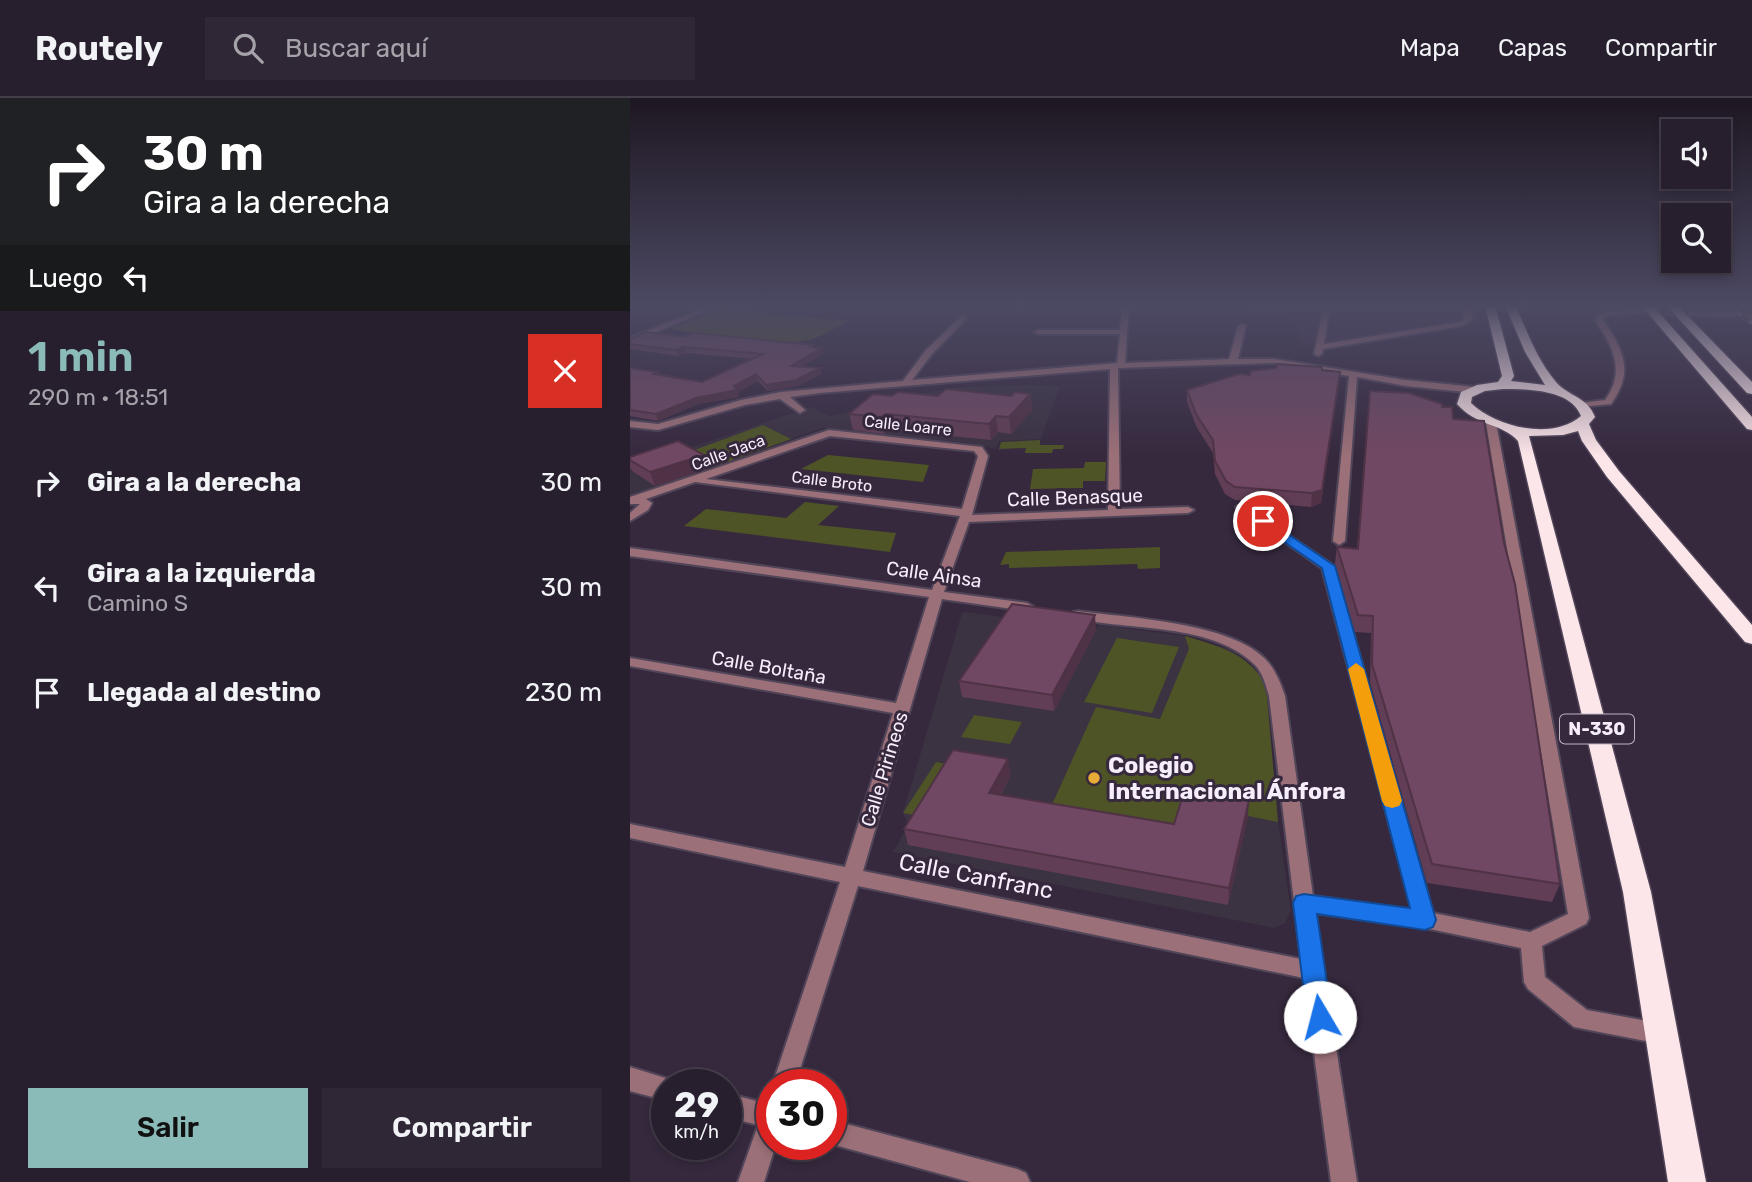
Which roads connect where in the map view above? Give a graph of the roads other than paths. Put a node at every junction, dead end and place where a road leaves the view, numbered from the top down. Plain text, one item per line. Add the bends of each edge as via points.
1 (926, 356) edge
2 (1120, 356) edge
3 (1235, 356) edge
4 (1318, 356) edge
5 (1503, 356) edge
6 (1533, 356) edge
7 (1620, 356) edge
8 (1687, 356) edge
9 (1719, 356) edge
10 (1234, 361) junction
11 (1118, 366) junction
12 (1317, 366) junction
13 (1353, 374) junction
14 (906, 382) junction
15 (1406, 383) junction
16 (1503, 385) junction
17 (1475, 390) junction
18 (1752, 390) edge
19 (1560, 393) junction
20 (781, 395) junction
21 (1463, 401) junction
22 (1583, 405) junction
23 (800, 410) dead end
24 (1491, 423) junction
25 (630, 424) edge
26 (1582, 424) junction
27 (1752, 426) edge
28 (1516, 429) junction
29 (828, 433) joint
30 (982, 452) joint
31 (694, 481) junction
32 (634, 500) edge
33 (1242, 507) dead end
34 (1188, 510) dead end
35 (1114, 513) junction
36 (965, 516) junction
37 (630, 518) edge
38 (1339, 541) dead end
39 (630, 552) edge
40 (937, 594) junction
41 (1752, 638) edge
42 (630, 662) edge
43 (902, 709) junction
44 (630, 831) edge
45 (851, 878) junction
46 (1304, 903) junction
47 (1425, 920) junction
48 (1531, 941) junction
49 (1313, 971) junction
50 (1661, 1033) junction
51 (788, 1069) edge
52 (630, 1079) edge
53 (651, 1085) edge
54 (847, 1136) edge
55 (758, 1160) edge
56 (751, 1182) edge
57 (1017, 1182) edge
58 (1344, 1182) edge
59 (1687, 1182) edge

1 - 14 street
2 - 11 street
3 - 10 street
4 - 12 street
5 - 16 highway via 1508,376
6 - 19 highway
7 - 22 street via 1622,374 1608,402
8 - 27 highway
9 - 18 highway
10 - 11 street
10 - 12 street
11 - 14 street
11 - 35 street
12 - 13 street
13 - 15 street
13 - 38 street
14 - 20 street
15 - 17 street
15 - 21 street
16 - 17 highway
16 - 19 highway
17 - 21 highway
19 - 22 highway
20 - 23 street
20 - 25 street via 658,427
21 - 24 highway via 1469,411
22 - 26 highway via 1588,413
24 - 28 highway
24 - 48 street via 1579,918
26 - 28 highway via 1550,432
26 - 41 highway via 1614,474
28 - 50 highway, N-330 via 1525,440 1637,892
29 - 30 street, Calle Loarre
29 - 31 street, Calle Jaca
30 - 36 street, Calle Pirineos
31 - 32 street, Calle Jaca
31 - 36 street, Calle Broto
32 - 37 street, Calle Jaca via 646,503
33 - 47 street via 1328,566
34 - 35 street, Calle Benasque
35 - 36 street, Calle Benasque
36 - 40 street, Calle Pirineos
39 - 40 street, Calle Ainsa
40 - 43 street, Calle Pirineos
40 - 46 street, Calle Ainsa via 1198,633 1232,643 1261,663 1277,696
42 - 43 street, Calle Boltaña
43 - 45 street, Calle Pirineos
44 - 45 street, Calle Canfranc
45 - 49 street, Calle Canfranc
45 - 51 street, Calle Pirineos
46 - 47 street
46 - 49 street, Calle Ainsa
47 - 48 street
48 - 50 street via 1535,982 1581,1020
49 - 58 street, Calle Ainsa
50 - 59 highway, N-330
52 - 53 street
54 - 57 street
55 - 56 street

